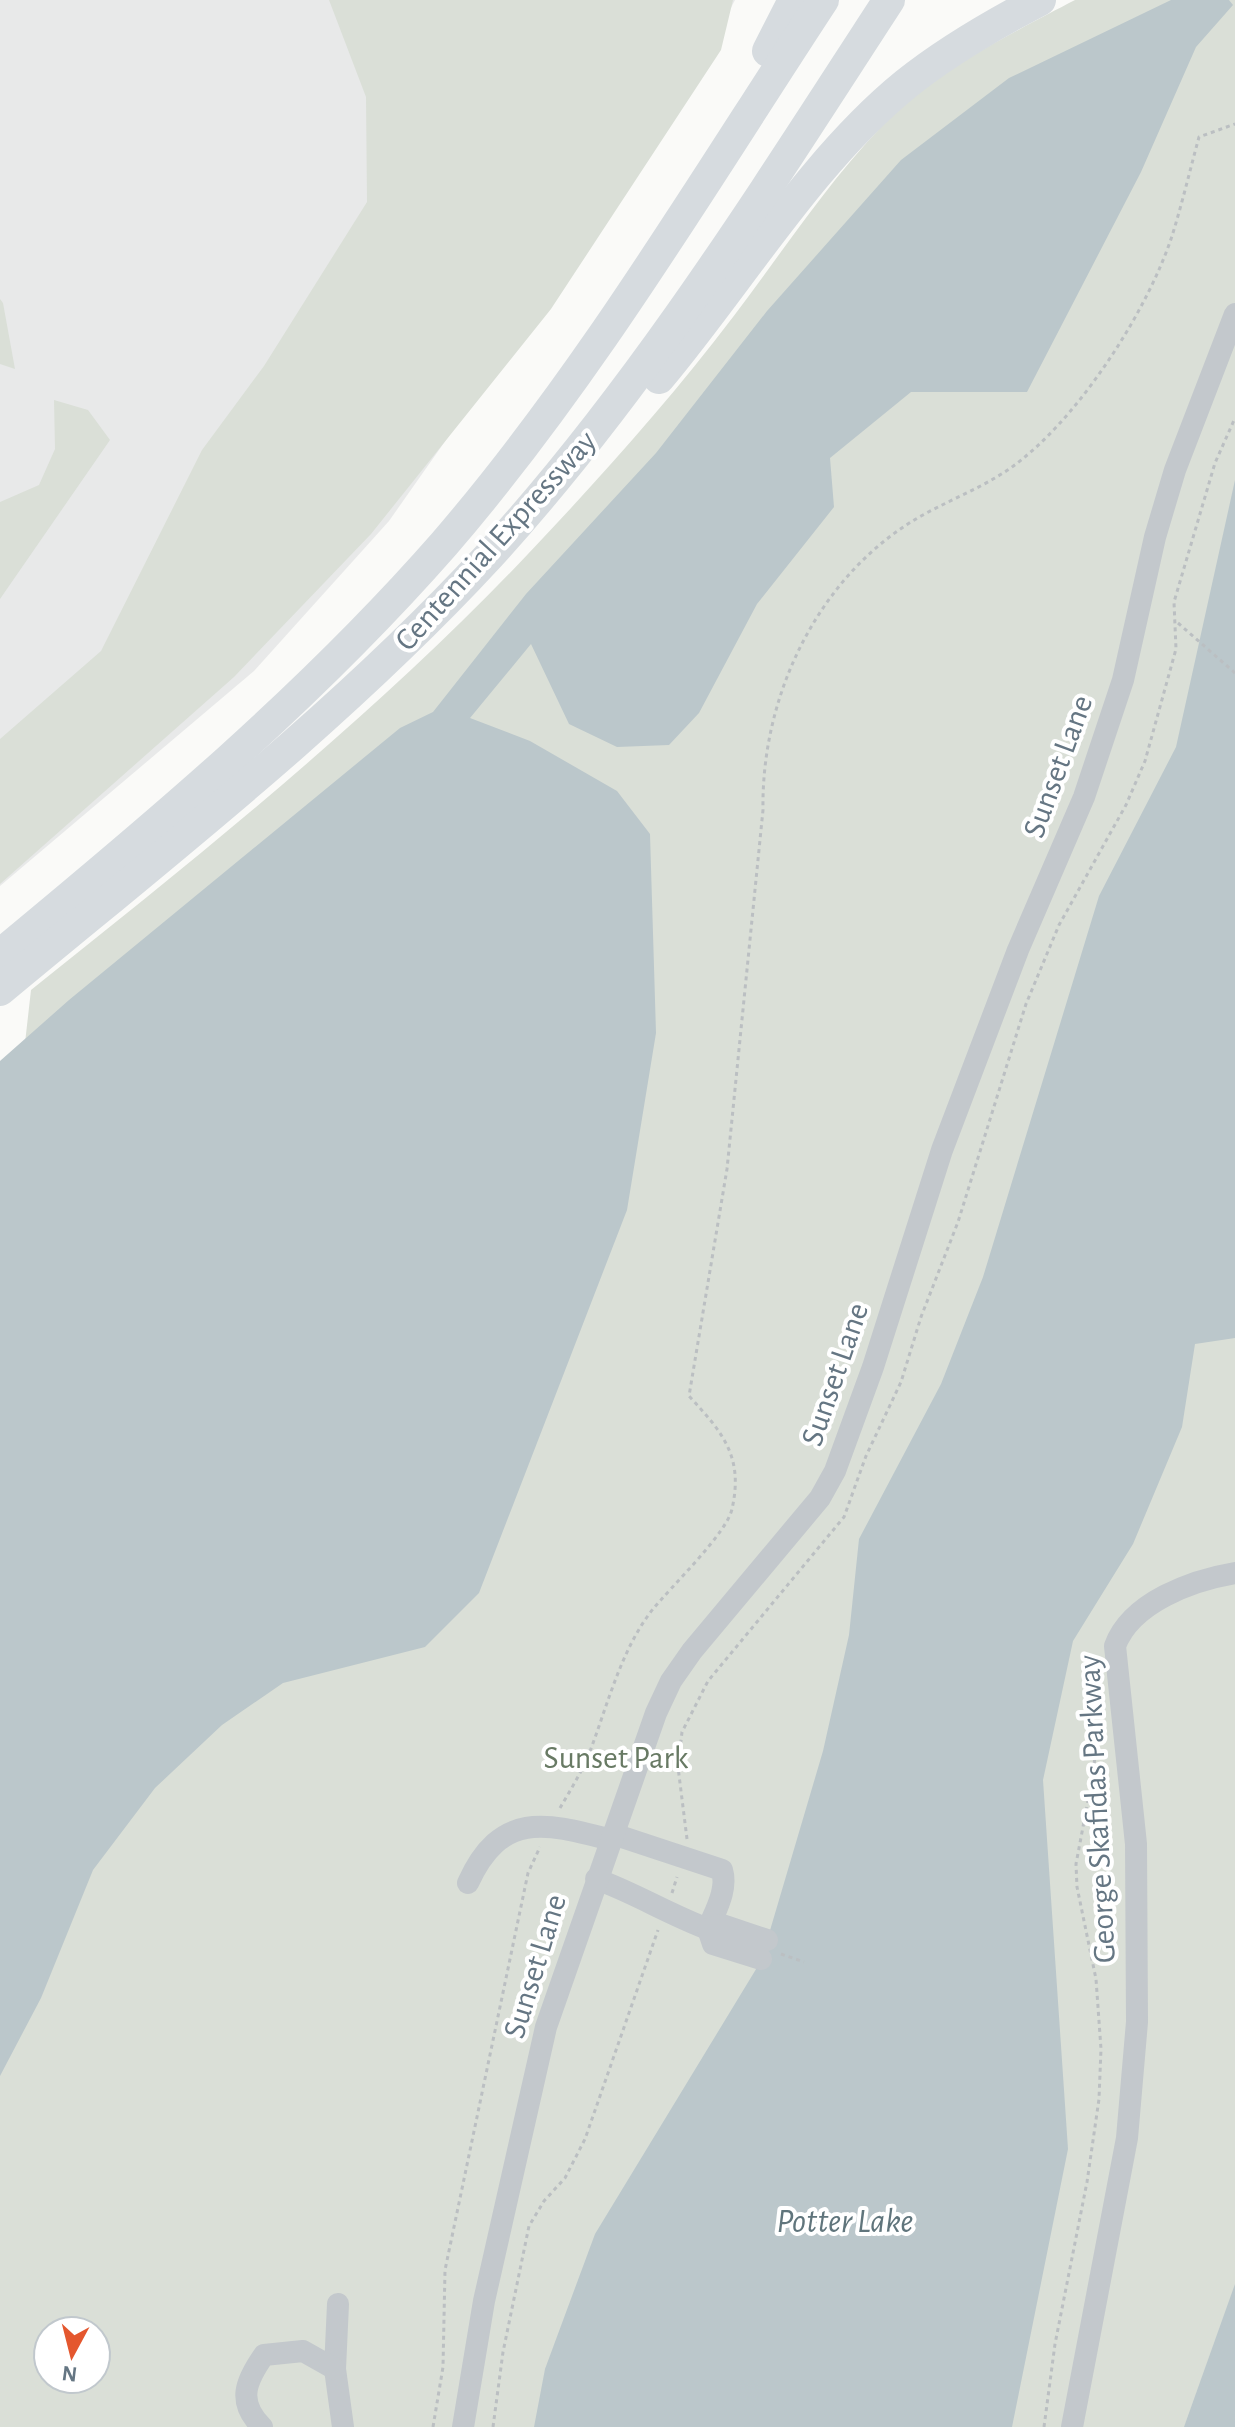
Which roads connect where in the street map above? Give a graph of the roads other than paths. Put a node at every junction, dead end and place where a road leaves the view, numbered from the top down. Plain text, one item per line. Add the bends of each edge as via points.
1 (794, 0) edge
2 (823, 0) edge
3 (889, 0) edge
4 (1040, 0) edge
5 (681, 216) junction
6 (1235, 314) edge
7 (512, 529) junction
8 (0, 955) edge
9 (0, 990) edge
10 (1229, 1579) edge
11 (612, 1837) junction
12 (596, 1879) junction
13 (468, 1883) dead end
14 (708, 1929) junction
15 (764, 1950) dead end
16 (338, 2304) dead end
17 (335, 2369) junction
18 (262, 2427) edge
19 (343, 2427) edge
20 (463, 2427) edge
21 (1072, 2427) edge

1 - 5 highway
2 - 5 highway, Centennial Expressway
3 - 7 highway, Centennial Expressway via 683,312 601,423
4 - 7 highway via 945,56 871,117 796,202 624,420
5 - 8 highway, Centennial Expressway via 529,437 400,593 206,784
6 - 11 lane, Sunset Lane via 1175,470 1123,680 1084,797 1018,950 942,1150 835,1471 820,1498 671,1681
7 - 9 highway, Centennial Expressway via 348,696
10 - 21 lane, George Skafidas Parkway via 1194,1583 1144,1608 1115,1646 1136,1844 1137,2022 1127,2138
11 - 12 lane, Sunset Lane
11 - 13 lane via 552,1824 518,1829 498,1839
11 - 14 lane via 722,1870 721,1896
12 - 14 lane
12 - 20 lane, Sunset Lane via 546,2027 484,2301
14 - 15 lane via 722,1925
16 - 17 lane
17 - 18 lane via 303,2351 264,2355 244,2394 249,2414
17 - 19 lane

